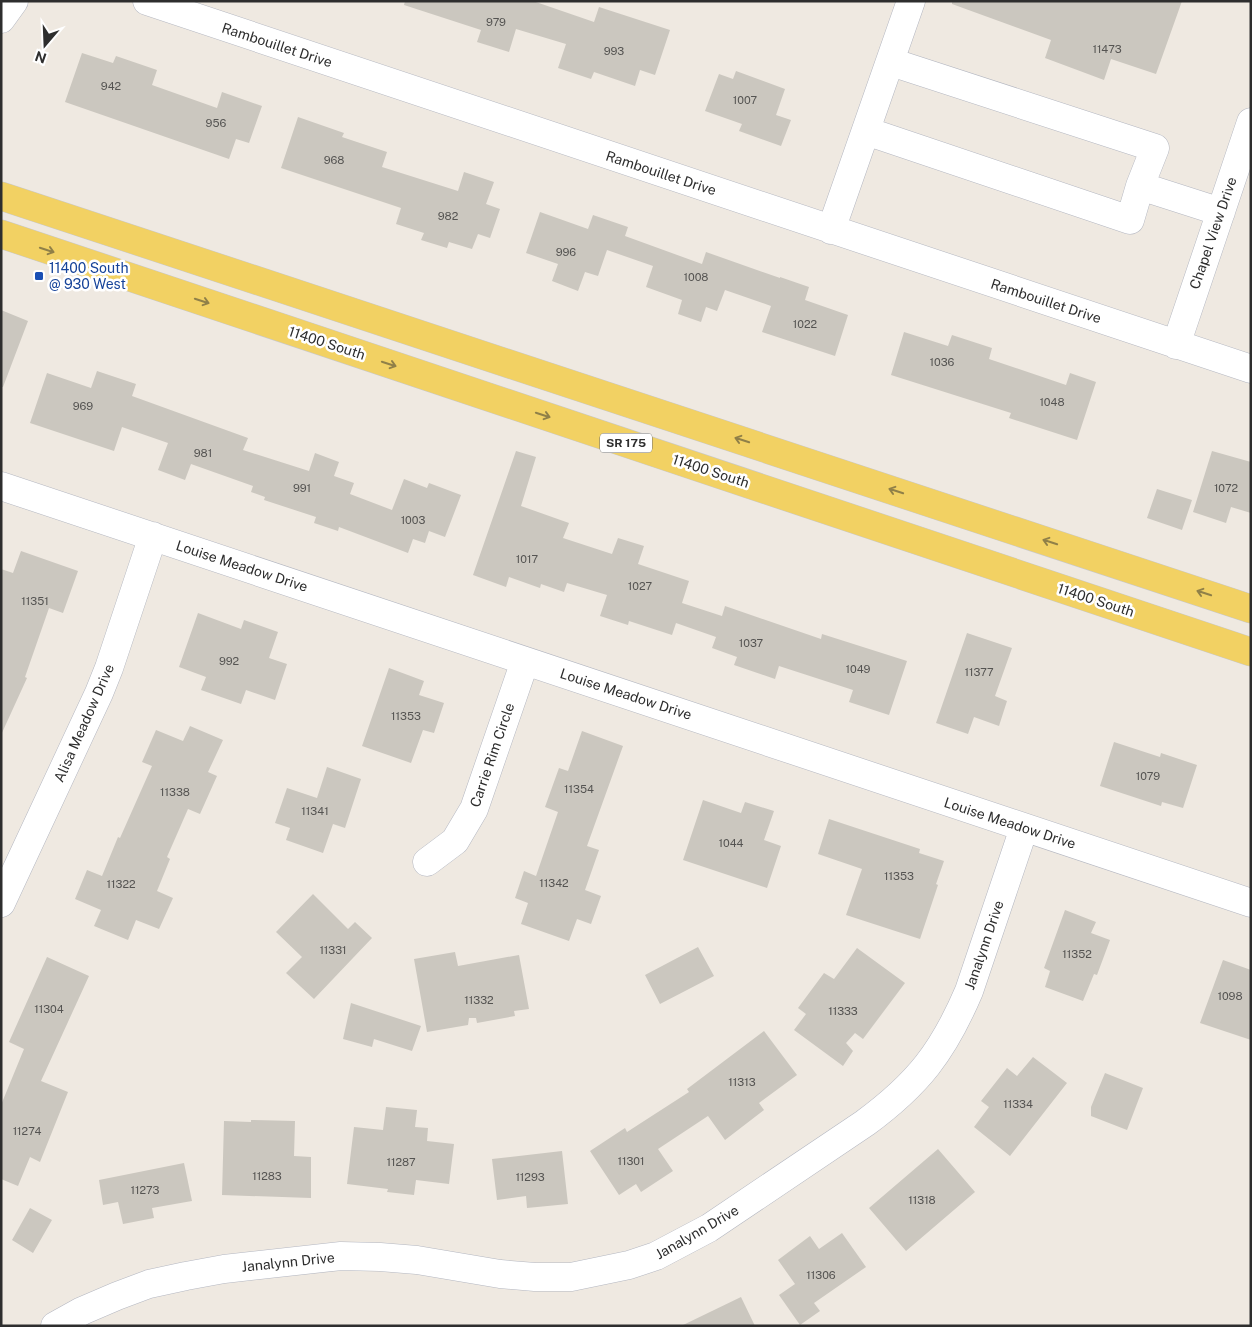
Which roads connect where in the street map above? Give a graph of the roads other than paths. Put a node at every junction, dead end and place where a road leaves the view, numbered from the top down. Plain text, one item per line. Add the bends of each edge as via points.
1 (14, 1) edge
2 (147, 1) edge
3 (911, 1) edge
4 (1, 18) edge
5 (891, 62) junction
6 (1251, 122) edge
7 (866, 131) junction
8 (1140, 186) junction
9 (1, 196) edge
10 (1221, 212) junction
11 (831, 230) junction
12 (1, 234) edge
13 (1176, 345) junction
14 (1251, 369) edge
15 (1, 486) edge
16 (152, 536) junction
17 (1251, 609) edge
18 (1251, 652) edge
19 (525, 661) junction
20 (1024, 828) junction
21 (427, 862) dead end
22 (1251, 903) edge
23 (1, 904) edge
24 (55, 1326) edge

1 - 4 street
2 - 11 street, Rambouillet Drive
3 - 5 street
5 - 7 street
5 - 8 street via 1155,148
6 - 10 street, Chapel View Drive
7 - 8 street via 1130,220
7 - 11 street
8 - 10 street
17 -> 9 main road
10 - 13 street, Chapel View Drive
11 - 13 street, Rambouillet Drive
12 -> 18 main road, 11400 South / SR 175
13 - 14 street, Rambouillet Drive
15 - 16 street, Louise Meadow Drive
16 - 19 street, Louise Meadow Drive
16 - 23 street, Alisa Meadow Drive via 100,694
19 - 20 street, Louise Meadow Drive
19 - 21 street, Carrie Rim Circle via 474,810 456,841
20 - 22 street, Louise Meadow Drive
20 - 24 street, Janalynn Drive via 969,991 958,1017 928,1066 909,1087 872,1117 684,1242 630,1265 571,1277 500,1274 417,1260 341,1256 224,1270 149,1284

